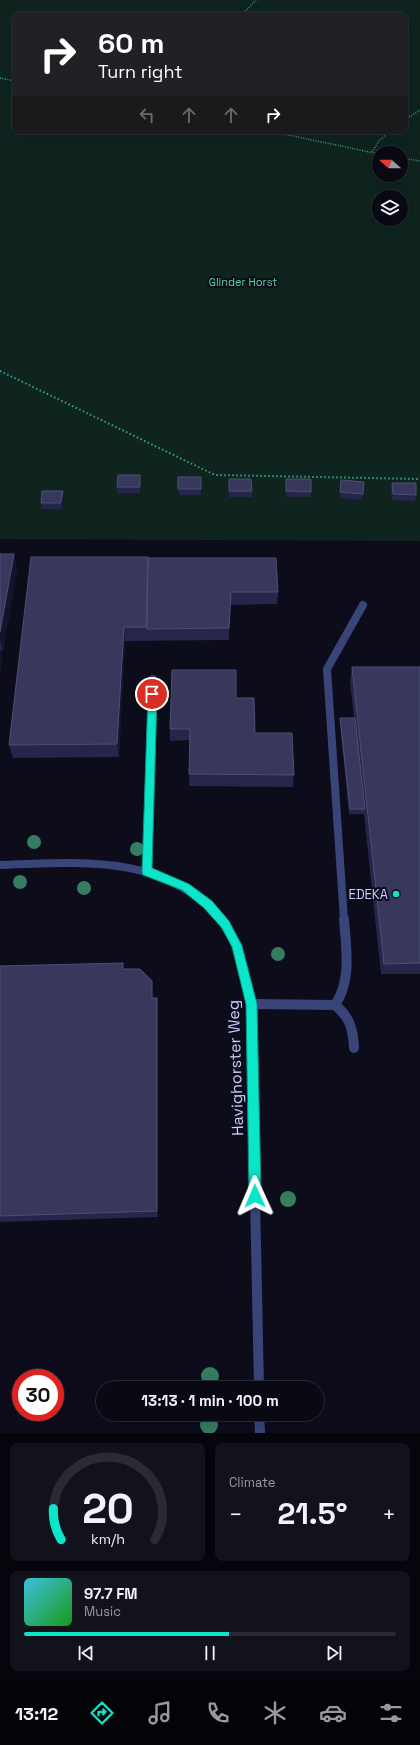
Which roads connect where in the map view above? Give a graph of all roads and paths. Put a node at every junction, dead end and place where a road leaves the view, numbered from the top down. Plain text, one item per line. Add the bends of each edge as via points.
1 (256, 0) edge
2 (245, 12) edge
3 (0, 78) edge
4 (12, 80) edge
5 (420, 110) edge
6 (408, 118) edge
7 (284, 134) edge
8 (387, 134) edge
9 (376, 146) edge
10 (372, 152) edge
11 (408, 159) edge
12 (420, 161) edge
13 (0, 371) edge
14 (420, 479) edge
15 (363, 605) dead end
16 (153, 679) dead end
17 (0, 865) edge
18 (147, 872) junction
19 (252, 1004) junction
20 (335, 1005) junction
21 (354, 1048) dead end
22 (259, 1381) edge
23 (260, 1421) edge
24 (260, 1433) edge

1 - 2 path
3 - 4 path
5 - 6 path
7 - 10 path
8 - 9 path
11 - 12 path
13 - 14 path via 215,475
15 - 20 street via 327,669 346,970 342,995
16 - 18 street
17 - 18 street, Havighorster Weg via 96,863
18 - 19 street, Havighorster Weg via 186,887 208,905 225,924 237,946
19 - 20 street
19 - 22 street, Havighorster Weg
20 - 21 street via 350,1020
23 - 24 street

